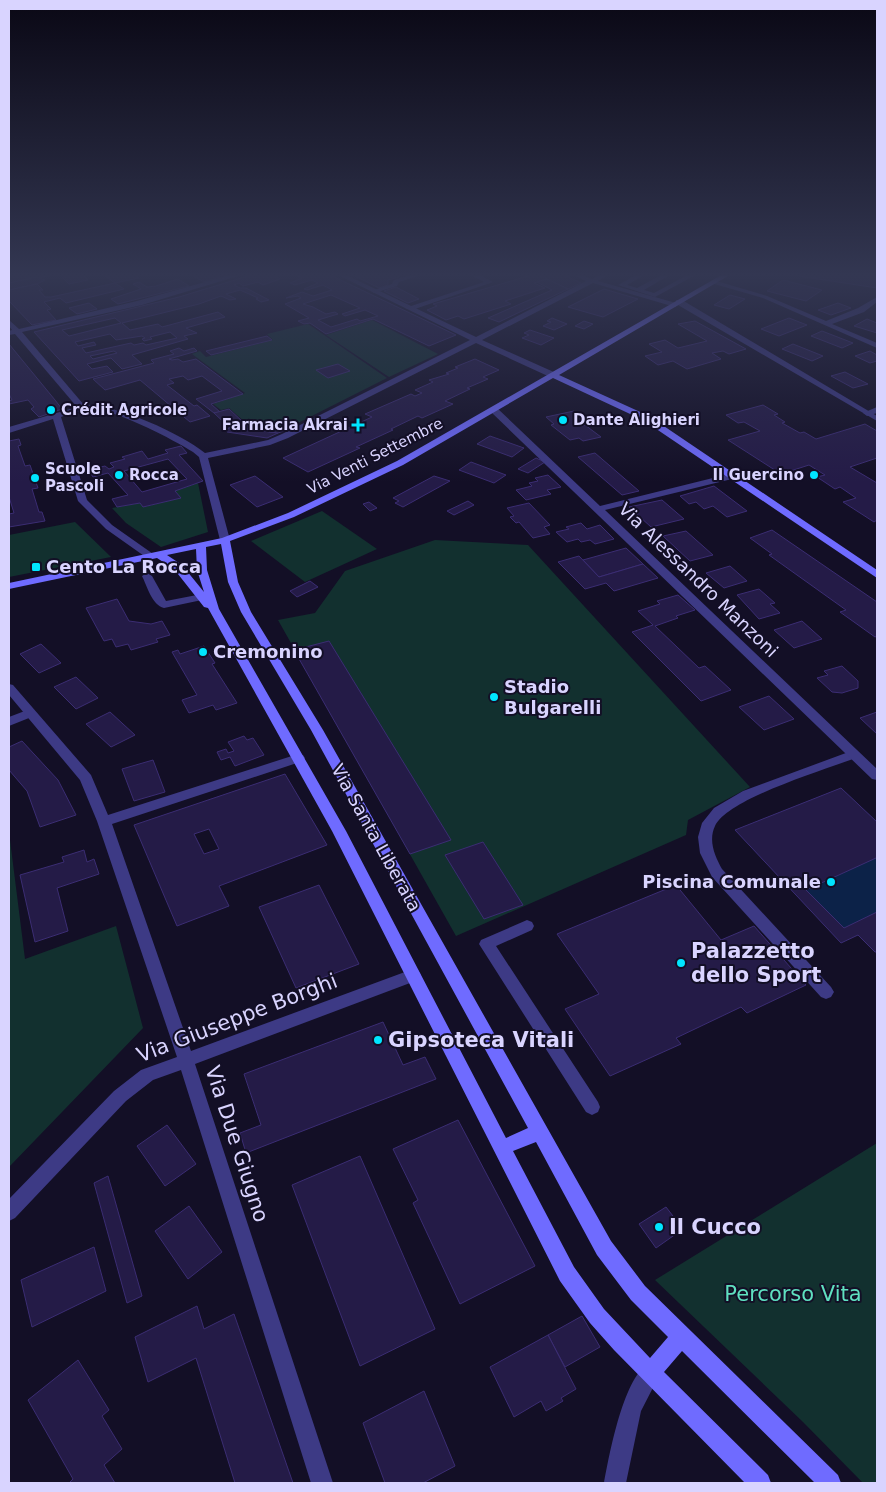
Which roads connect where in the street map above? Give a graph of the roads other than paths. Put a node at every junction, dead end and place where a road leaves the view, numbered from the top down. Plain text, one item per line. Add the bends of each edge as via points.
1 (23, 343) edge
2 (472, 343) edge
3 (483, 343) edge
4 (610, 343) edge
5 (744, 343) edge
6 (553, 375) junction
7 (82, 408) junction
8 (494, 410) junction
9 (877, 410) edge
10 (867, 413) junction
11 (56, 416) junction
12 (877, 418) edge
13 (9, 430) edge
14 (203, 456) junction
15 (733, 476) junction
16 (598, 509) junction
17 (225, 540) junction
18 (201, 546) junction
19 (156, 556) junction
20 (877, 575) edge
21 (146, 576) dead end
22 (9, 586) edge
23 (202, 597) junction
24 (223, 624) junction
25 (9, 688) edge
26 (30, 713) junction
27 (9, 722) edge
28 (854, 754) junction
29 (299, 758) junction
30 (877, 776) edge
31 (104, 821) junction
32 (528, 926) dead end
33 (413, 975) junction
34 (826, 992) dead end
35 (186, 1060) junction
36 (592, 1107) dead end
37 (539, 1132) junction
38 (501, 1148) junction
39 (9, 1212) edge
40 (681, 1337) junction
41 (651, 1372) junction
42 (322, 1483) edge
43 (615, 1483) edge
44 (760, 1483) edge
45 (830, 1483) edge

1 - 7 street
2 - 14 street via 277,440
3 - 6 street
4 - 6 street, Via Venti Settembre
5 - 10 street
6 - 8 street, Via Venti Settembre
6 - 15 street via 646,418
7 - 11 street
7 - 14 street via 102,409 122,416 174,438
8 - 16 street, Via Alessandro Manzoni
8 - 17 street, Via Venti Settembre via 400,463 291,515
9 - 10 street
10 - 12 street
11 - 13 street
11 - 19 street via 83,500 109,527
14 - 17 street
15 - 16 street
15 - 20 street
16 - 28 street, Via Alessandro Manzoni
17 - 18 street, Via Venti Settembre
17 - 37 street, Via Santa Liberata via 233,582 246,612 317,730
18 - 19 street, Via Venti Settembre
18 - 24 street, Via Santa Liberata via 206,585
19 - 22 street, Via Venti Settembre
19 - 23 street, Via Santa Liberata via 178,567
21 - 23 street via 164,605
23 - 24 street, Via Santa Liberata
24 - 29 street, Via Santa Liberata
25 - 26 street, Via Due Giugno
26 - 27 street
26 - 31 street, Via Due Giugno via 86,778
28 - 30 street, Via Alessandro Manzoni
28 - 34 street via 733,800 715,814 706,833 707,853 717,873
29 - 31 street
29 - 33 street, Via Santa Liberata
31 - 35 street, Via Due Giugno
32 - 36 street via 486,944
33 - 35 street, Via Giuseppe Borghi
33 - 38 street, Via Santa Liberata
35 - 39 street, Via Giuseppe Borghi via 133,1084
35 - 42 street, Via Due Giugno
37 - 38 street
37 - 40 street, Via Santa Liberata via 604,1248 638,1293
38 - 41 street, Via Santa Liberata via 578,1290 597,1316
40 - 41 street
40 - 45 street, Via Santa Liberata
41 - 43 street via 635,1400
41 - 44 street, Via Santa Liberata

